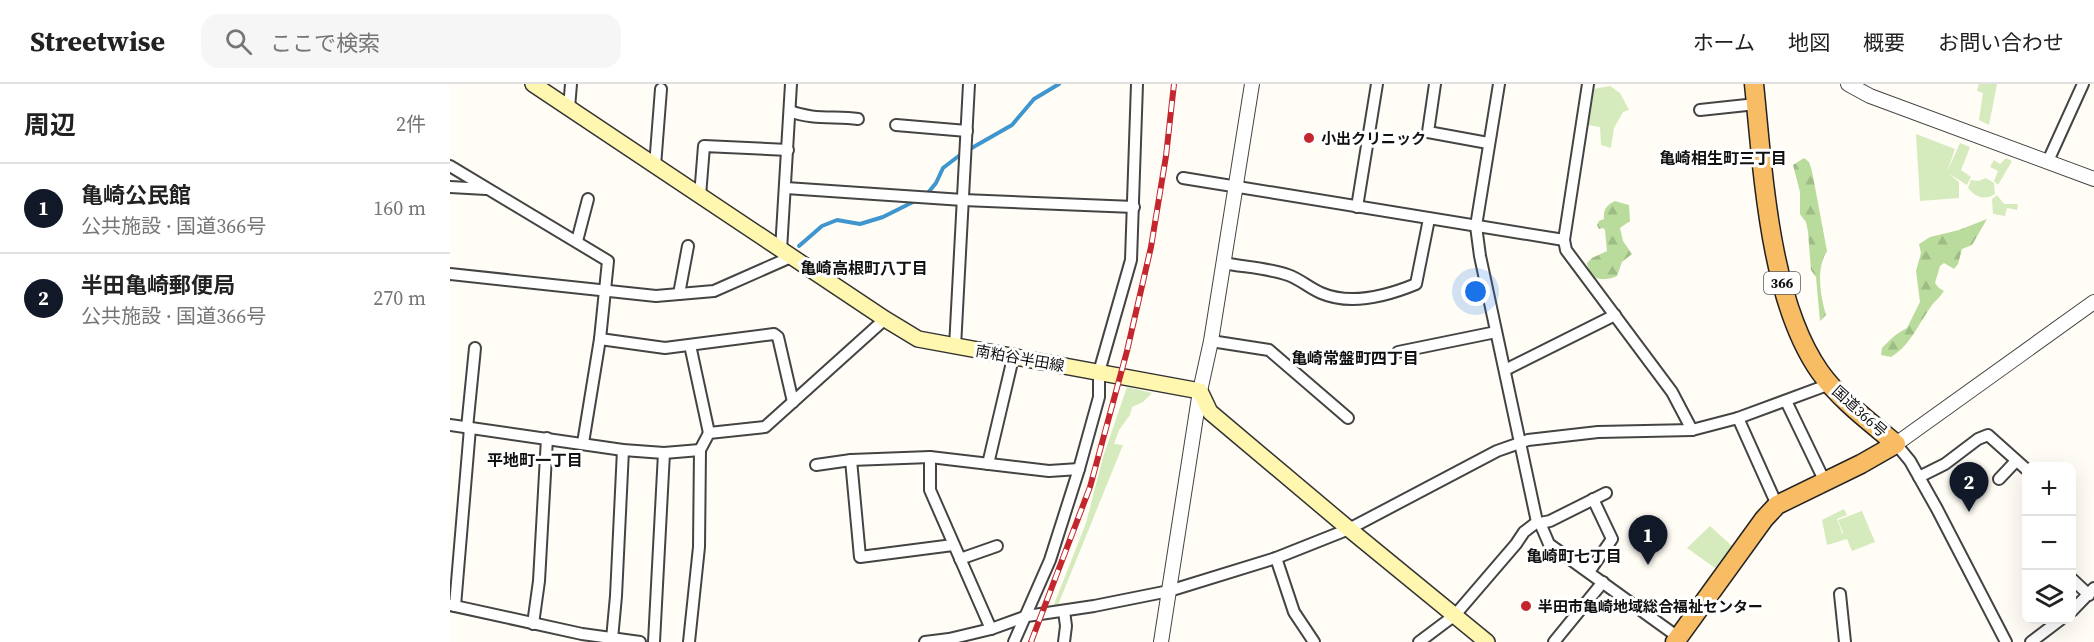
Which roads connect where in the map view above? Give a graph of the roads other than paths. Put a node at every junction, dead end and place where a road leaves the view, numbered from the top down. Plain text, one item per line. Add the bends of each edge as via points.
1 (533, 84) edge
2 (571, 84) edge
3 (791, 84) edge
4 (969, 84) edge
5 (1137, 84) edge
6 (1252, 84) edge
7 (1377, 84) edge
8 (1435, 84) edge
9 (1499, 84) edge
10 (1754, 84) edge
11 (1848, 84) edge
12 (2083, 84) edge
13 (1584, 85) edge
14 (661, 89) dead end
15 (1756, 104) junction
16 (569, 108) junction
17 (1700, 110) dead end
18 (790, 111) junction
19 (858, 119) dead end
20 (896, 125) dead end
21 (967, 131) junction
22 (1488, 143) junction
23 (788, 150) junction
24 (2048, 161) junction
25 (450, 166) edge
26 (655, 166) junction
27 (1183, 178) dead end
28 (2094, 179) edge
29 (1235, 186) junction
30 (450, 187) edge
31 (786, 188) junction
32 (489, 189) junction
33 (700, 196) junction
34 (588, 199) dead end
35 (963, 200) junction
36 (1134, 207) junction
37 (1357, 207) junction
38 (1429, 219) junction
39 (1476, 226) junction
40 (1564, 240) junction
41 (577, 241) junction
42 (688, 246) dead end
43 (786, 253) junction
44 (1223, 263) junction
45 (450, 274) edge
46 (605, 291) junction
47 (680, 294) junction
48 (2094, 302) edge
49 (1615, 315) junction
50 (885, 319) junction
51 (1496, 332) junction
52 (600, 339) junction
53 (1211, 342) junction
54 (690, 345) junction
55 (956, 347) junction
56 (475, 348) dead end
57 (1398, 352) dead end
58 (1013, 358) junction
59 (1505, 370) junction
60 (1099, 372) junction
61 (1830, 384) junction
62 (1200, 391) junction
63 (1786, 400) junction
64 (793, 402) junction
65 (1348, 418) dead end
66 (1738, 418) junction
67 (450, 425) edge
68 (469, 428) junction
69 (1692, 430) junction
70 (709, 433) junction
71 (547, 438) junction
72 (1519, 442) junction
73 (583, 443) junction
74 (1896, 444) junction
75 (623, 450) junction
76 (700, 450) junction
77 (664, 453) junction
78 (930, 457) junction
79 (851, 460) junction
80 (2016, 461) junction
81 (988, 464) junction
82 (816, 465) dead end
83 (2022, 466) edge
84 (1079, 469) junction
85 (1919, 477) junction
86 (1999, 479) dead end
87 (1825, 482) junction
88 (1606, 493) dead end
89 (1593, 499) junction
90 (1777, 505) junction
91 (1539, 522) junction
92 (1349, 530) junction
93 (953, 545) junction
94 (997, 546) dead end
95 (1276, 558) junction
96 (960, 559) junction
97 (1589, 572) junction
98 (1603, 582) junction
99 (2076, 582) edge
100 (1169, 591) junction
101 (2091, 592) edge
102 (1840, 594) dead end
103 (452, 605) edge
104 (2076, 607) edge
105 (1064, 611) junction
106 (1455, 615) junction
107 (1027, 616) junction
108 (533, 624) junction
109 (2055, 624) edge
110 (991, 629) junction
111 (612, 639) junction
112 (1676, 639) edge
113 (640, 642) edge
114 (654, 642) edge
115 (689, 642) edge
116 (925, 642) edge
117 (1014, 642) edge
118 (1064, 642) edge
119 (1161, 642) edge
120 (1314, 642) edge
121 (1419, 642) edge
122 (1487, 642) edge
123 (1554, 642) edge
124 (1845, 642) edge
125 (2006, 642) edge
126 (2031, 642) edge

1 - 16 main road, 南粕谷半田線
2 - 16 street
3 - 18 street
4 - 21 street
5 - 36 street
6 - 29 street
7 - 37 street
8 - 22 street via 1428,132
9 - 22 street
10 - 15 highway, 国道366号 / 366
11 - 24 street via 1870,96
12 - 24 street
13 - 40 street
14 - 26 street
15 - 17 street
15 - 61 highway, 国道366号 / 366 via 1768,216 1783,286 1806,350
16 - 26 main road, 南粕谷半田線
18 - 19 street via 801,116
18 - 23 street
20 - 21 street
21 - 35 street
22 - 39 street
23 - 31 street
23 - 33 street via 704,146
24 - 28 street
25 - 32 street
26 - 33 main road, 南粕谷半田線
27 - 29 street
29 - 37 street
29 - 44 street
30 - 32 street
31 - 35 street
31 - 43 street
32 - 41 street
33 - 43 main road, 南粕谷半田線
34 - 41 street
35 - 36 street
35 - 55 street
36 - 60 street via 1131,261
37 - 38 street
38 - 39 street
38 - 44 street via 1416,284 1383,295 1336,298 1287,274
39 - 40 street
39 - 51 street
40 - 49 street via 1566,250
41 - 46 street via 608,261
42 - 47 street
43 - 47 street via 714,291
43 - 50 main road, 南粕谷半田線
44 - 53 street
45 - 46 street
46 - 47 street
46 - 52 street
48 - 74 street
49 - 59 street
49 - 69 street via 1672,392
50 - 55 main road, 南粕谷半田線 via 918,339
50 - 64 street
51 - 57 street
51 - 59 street
52 - 54 street via 665,348
52 - 73 street
53 - 62 street
53 - 65 street via 1269,350
54 - 64 street via 774,334 778,337
54 - 70 street
55 - 58 main road, 南粕谷半田線
56 - 68 street
58 - 60 main road, 南粕谷半田線
58 - 81 street
59 - 72 street
60 - 62 main road, 南粕谷半田線
60 - 84 street via 1099,397
61 - 63 street
61 - 74 highway, 国道366号 / 366
62 - 92 main road via 1210,412
62 - 100 street
63 - 66 street
63 - 87 street
64 - 70 street via 765,427
66 - 69 street
66 - 90 street
67 - 68 street
68 - 71 street
68 - 103 street
69 - 72 street via 1598,432
70 - 76 street
71 - 73 street
71 - 108 street
72 - 91 street
72 - 92 street
73 - 75 street
74 - 85 street
74 - 87 highway, 国道366号
75 - 77 street
75 - 111 street
76 - 77 street
76 - 115 street via 699,548
77 - 114 street
78 - 79 street
78 - 81 street
78 - 93 street via 930,490
79 - 82 street
79 - 93 street via 860,557
80 - 83 street
80 - 85 street via 1988,435
80 - 86 street
81 - 84 street via 1049,471
84 - 107 street via 1050,560
85 - 125 street
87 - 90 highway, 国道366号
88 - 89 street
89 - 91 street via 1550,521
89 - 97 street via 1612,539
90 - 112 highway, 国道366号
91 - 97 street via 1549,544
91 - 106 street via 1524,532
92 - 95 street
92 - 106 main road
93 - 96 street
94 - 96 street
95 - 100 street
95 - 120 street via 1294,612
96 - 110 street
97 - 98 street
98 - 112 street
98 - 123 street
99 - 101 street
100 - 105 street
100 - 119 street
101 - 104 street
102 - 124 street
103 - 108 street
105 - 107 street
105 - 118 street
106 - 121 street
106 - 122 main road
107 - 110 street
107 - 117 street
108 - 111 street
109 - 126 street
110 - 116 street
111 - 113 street

